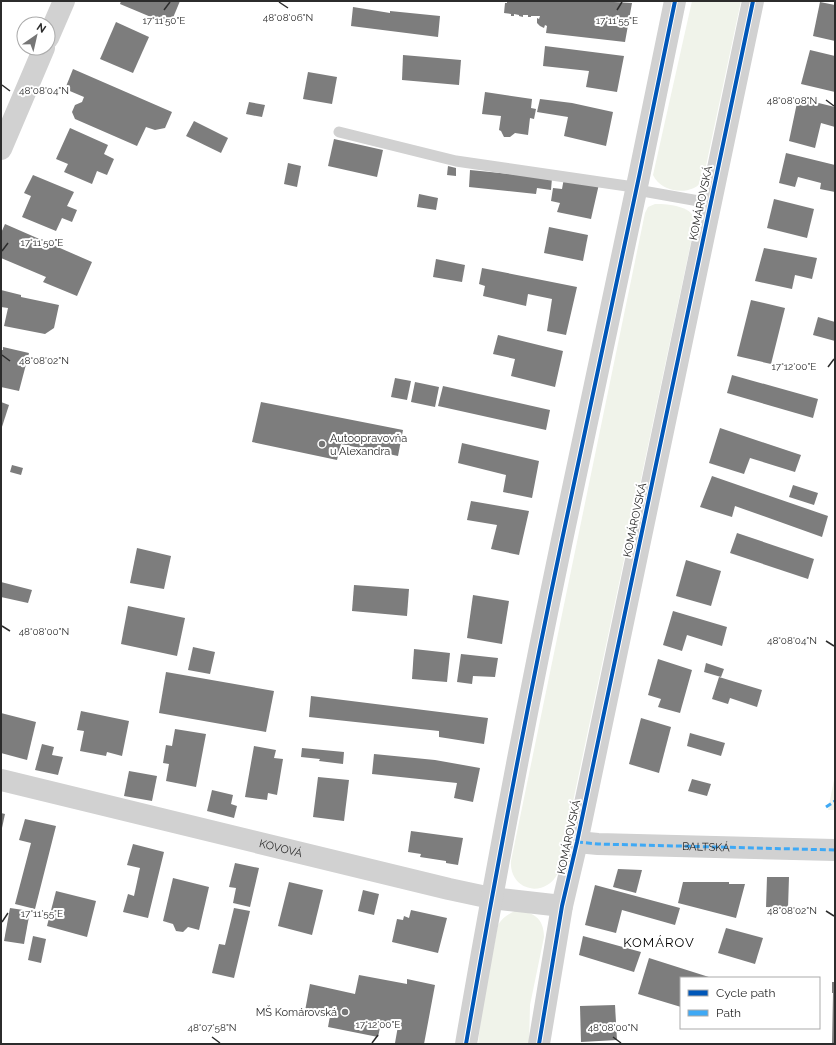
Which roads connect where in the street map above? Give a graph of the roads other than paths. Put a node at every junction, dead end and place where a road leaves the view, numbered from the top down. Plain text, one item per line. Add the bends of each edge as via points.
1 (64, 1) edge
2 (675, 1) edge
3 (753, 1) edge
4 (56, 20) edge
5 (41, 56) edge
6 (339, 132) dead end
7 (1, 149) edge
8 (637, 190) junction
9 (710, 203) junction
10 (1, 780) edge
11 (577, 842) junction
12 (835, 850) edge
13 (491, 898) junction
14 (562, 906) junction
15 (466, 1044) edge
16 (539, 1044) edge

1 - 4 street
2 - 8 street
3 - 9 street, KOMÁROVSKÁ
5 - 7 street
6 - 8 lane via 456,161 627,186
8 - 9 lane
8 - 13 street via 562,541
9 - 11 street, KOMÁROVSKÁ
10 - 13 street, KOVOVÁ
11 - 12 street, BALTSKÁ
11 - 14 street, KOMÁROVSKÁ
13 - 14 street, KOVOVÁ
13 - 15 street
14 - 16 street, KOMÁROVSKÁ

